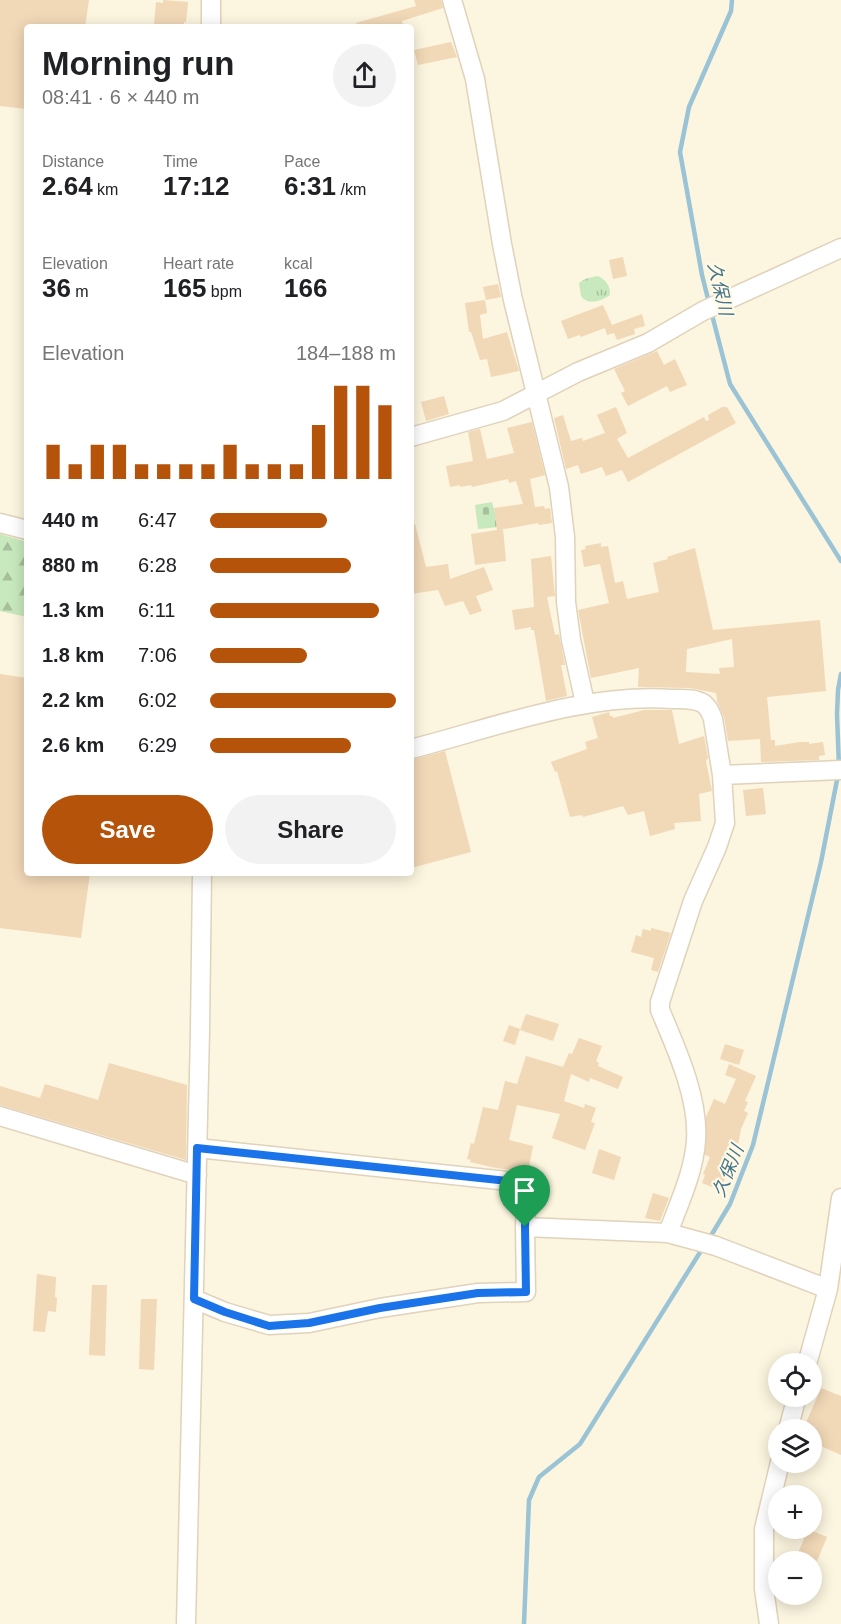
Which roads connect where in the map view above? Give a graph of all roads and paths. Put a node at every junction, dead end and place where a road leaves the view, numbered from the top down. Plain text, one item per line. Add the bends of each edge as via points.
1 (211, 0) edge
2 (452, 0) edge
3 (211, 24) edge
4 (841, 248) edge
5 (537, 394) junction
6 (414, 436) edge
7 (0, 523) edge
8 (24, 529) edge
9 (585, 703) junction
10 (414, 747) edge
11 (837, 771) edge
12 (722, 775) junction
13 (202, 876) edge
14 (0, 1116) edge
15 (197, 1148) junction
16 (197, 1176) junction
17 (841, 1198) edge
18 (525, 1227) junction
19 (668, 1233) junction
20 (828, 1289) junction
21 (194, 1299) junction
22 (810, 1353) edge
23 (777, 1473) edge
24 (186, 1624) edge
25 (769, 1624) edge

1 - 3 street
2 - 5 street via 475,79 513,300
4 - 5 street
5 - 6 street via 503,411
5 - 9 street via 559,487 566,602
7 - 8 street
9 - 10 street
9 - 12 street via 643,697 696,700 705,705 713,719
11 - 12 street
12 - 19 street via 726,812 723,833 693,901 660,1002 693,1099 696,1121 693,1158
13 - 15 street
14 - 16 street
15 - 16 street
15 - 18 street via 527,1183
16 - 21 street
17 - 20 street
18 - 19 street
18 - 21 street via 526,1292 478,1293 309,1323 269,1326
19 - 20 street
20 - 22 street
21 - 24 street
23 - 25 street via 764,1529 764,1589

